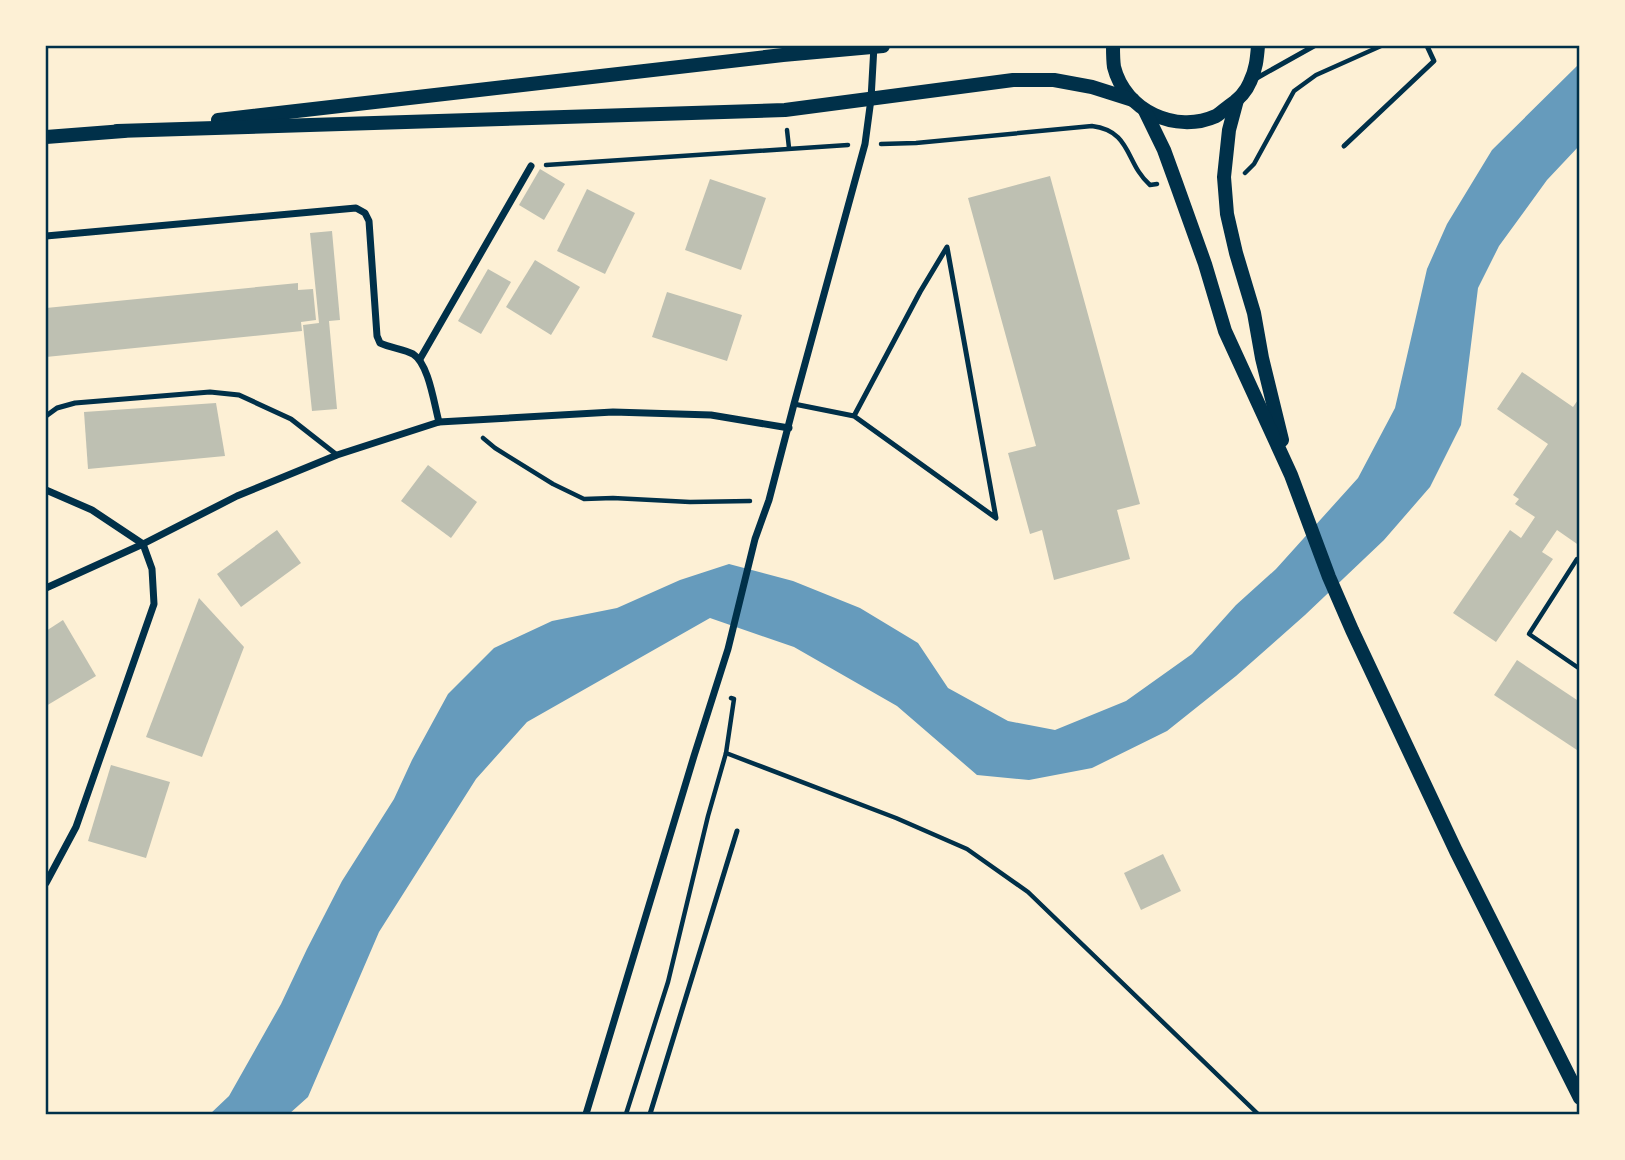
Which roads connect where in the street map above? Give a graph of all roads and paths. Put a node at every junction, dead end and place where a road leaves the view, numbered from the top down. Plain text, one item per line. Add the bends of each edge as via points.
1 (874, 46) edge
2 (883, 46) edge
3 (1113, 46) edge
4 (1258, 46) edge
5 (1314, 46) edge
6 (1381, 46) edge
7 (1427, 46) edge
8 (1250, 83) junction
9 (871, 99) junction
10 (1133, 100) junction
11 (1237, 100) junction
12 (1145, 111) junction
13 (117, 131) junction
14 (46, 137) edge
15 (865, 144) junction
16 (1344, 146) dead end
17 (531, 166) joint
18 (1224, 177) junction
19 (1176, 183) junction
20 (46, 236) edge
21 (420, 359) junction
22 (794, 404) junction
23 (46, 416) edge
24 (854, 416) junction
25 (455, 421) junction
26 (439, 422) junction
27 (789, 428) junction
28 (337, 455) junction
29 (1291, 475) junction
30 (46, 490) edge
31 (769, 500) junction
32 (143, 544) junction
33 (1580, 561) edge
34 (46, 588) edge
35 (1580, 670) edge
36 (715, 692) junction
37 (726, 753) junction
38 (737, 831) dead end
39 (46, 883) edge
40 (1580, 1098) edge
41 (586, 1115) edge
42 (626, 1115) edge
43 (650, 1115) edge
44 (1258, 1115) edge

1 - 2 main road
1 - 9 street
1 - 13 main road
3 - 10 main road via 1121,85
4 - 8 main road
5 - 8 lane
6 - 18 path via 1294,90 1254,164 1243,175
7 - 16 lane via 1434,61
8 - 11 main road
9 - 10 main road via 1013,80 1054,80
9 - 13 main road via 785,110
9 - 15 street
10 - 12 main road
11 - 12 main road via 1217,115 1193,122 1168,121
11 - 18 main road
12 - 19 main road
13 - 14 main road
15 - 17 path
15 - 19 path via 1092,126 1119,137 1150,185
15 - 22 street
17 - 21 street
18 - 29 main road via 1230,227
19 - 29 main road via 1225,331
20 - 21 street via 356,208 369,221 377,336 380,343
21 - 26 street
22 - 24 lane
22 - 27 street
23 - 28 lane via 75,403 210,392 239,395 291,419
24 - 24 lane via 996,518 947,247 920,292
25 - 26 street
25 - 27 street via 613,412 711,415
25 - 31 path via 584,499
26 - 28 street
27 - 31 street
28 - 32 street via 237,496
29 - 40 main road via 1352,630 1455,851
30 - 32 street via 92,510
31 - 36 street
32 - 34 street
32 - 39 street via 152,569 154,604 76,827
33 - 35 path via 1577,559 1529,634
36 - 37 path via 734,699
36 - 41 street
37 - 42 path via 668,982
37 - 44 path via 967,849 1028,892
38 - 43 lane

